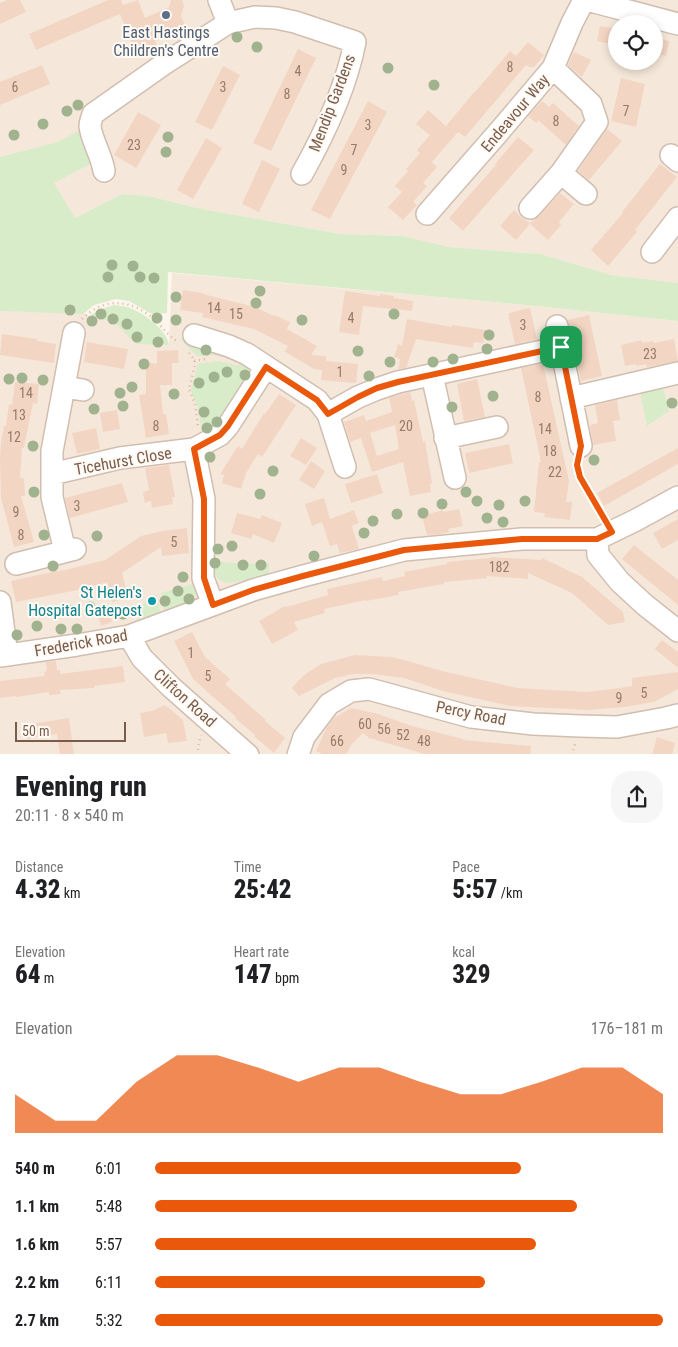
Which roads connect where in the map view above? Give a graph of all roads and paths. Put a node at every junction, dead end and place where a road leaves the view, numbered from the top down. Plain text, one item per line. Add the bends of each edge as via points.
1 (219, 0) edge
2 (586, 0) edge
3 (228, 22) junction
4 (678, 24) edge
5 (553, 68) junction
6 (104, 171) dead end
7 (561, 173) junction
8 (302, 174) dead end
9 (586, 194) dead end
10 (530, 208) dead end
11 (427, 214) dead end
12 (678, 218) edge
13 (652, 252) dead end
14 (557, 326) dead end
15 (74, 332) joint
16 (187, 343) junction
17 (561, 347) junction
18 (266, 367) junction
19 (678, 373) edge
20 (432, 375) junction
21 (571, 398) junction
22 (328, 414) junction
23 (497, 426) dead end
24 (446, 438) junction
25 (581, 446) joint
26 (198, 447) junction
27 (344, 467) dead end
28 (52, 474) junction
29 (455, 478) dead end
30 (678, 496) edge
31 (604, 535) junction
32 (16, 564) dead end
33 (0, 602) edge
34 (213, 605) junction
35 (678, 631) edge
36 (128, 636) junction
37 (3, 656) edge
38 (678, 715) edge
39 (248, 754) edge
40 (298, 754) edge

1 - 3 street
2 - 4 street
2 - 5 street, Endeavour Way via 572,23
3 - 6 street via 93,114 90,128
3 - 8 street, Mendip Gardens via 276,18 355,42 336,102
5 - 7 street via 591,104 597,122
5 - 11 street, Endeavour Way
7 - 9 street
7 - 10 street
12 - 13 street
14 - 17 street
15 - 16 path via 95,308 116,302 143,311 172,338
15 - 28 street, Ticehurst Close via 73,389 52,450
16 - 18 street via 229,346
16 - 26 path via 195,365 190,390 195,404
17 - 20 street
17 - 21 street
18 - 22 street via 312,396
18 - 26 street via 228,426 220,435
19 - 21 street
20 - 22 street via 377,388
20 - 24 street
21 - 25 street
22 - 27 street
23 - 24 street
24 - 29 street
25 - 31 path via 577,465 580,477
26 - 28 street, Ticehurst Close via 120,458
26 - 34 street via 204,499 204,578
28 - 32 street, Ticehurst Close via 52,497 70,550
30 - 31 street, Frederick Road
31 - 34 street, Frederick Road via 404,550 294,578
31 - 35 street via 598,555 620,582
33 - 37 street
34 - 36 street, Frederick Road
36 - 37 street, Frederick Road
36 - 39 street, Clifton Road via 142,658 171,687
38 - 40 street, Percy Road via 617,726 533,724 471,717 369,689 351,692 329,704 304,737

